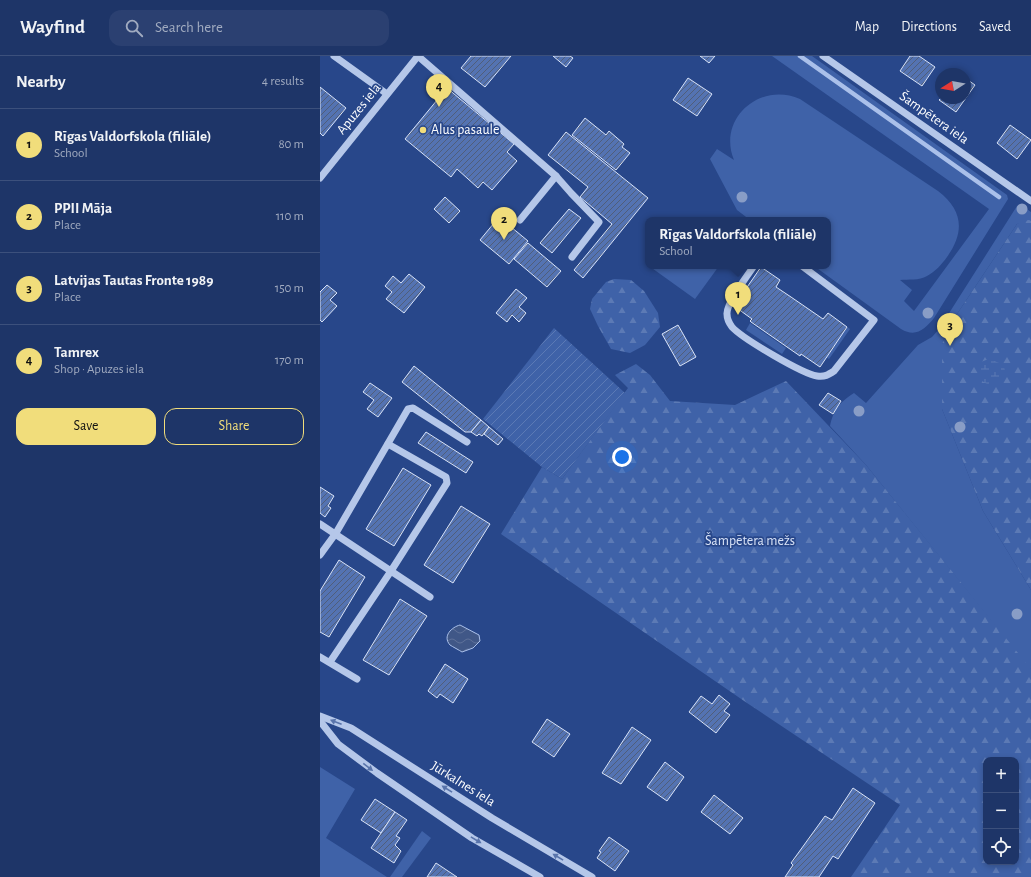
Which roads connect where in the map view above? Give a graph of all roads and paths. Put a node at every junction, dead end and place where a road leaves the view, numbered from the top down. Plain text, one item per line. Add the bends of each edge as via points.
1 (334, 56) edge
2 (418, 56) edge
3 (823, 56) edge
4 (387, 94) junction
5 (556, 176) junction
6 (320, 178) edge
7 (1031, 201) edge
8 (520, 220) dead end
9 (572, 257) dead end
10 (752, 269) edge
11 (806, 269) edge
12 (466, 442) dead end
13 (388, 444) junction
14 (320, 524) edge
15 (336, 533) junction
16 (320, 555) edge
17 (391, 571) junction
18 (430, 597) dead end
19 (320, 657) edge
20 (330, 662) junction
21 (357, 679) dead end
22 (320, 716) edge
23 (320, 721) edge
24 (540, 877) edge
25 (592, 877) edge

1 - 4 street
2 - 4 street, Apuzes iela
2 - 5 street
3 - 7 street, Šampētera iela
4 - 6 street, Apuzes iela
5 - 8 street
5 - 9 street via 599,222
10 - 11 street via 726,311 731,326 795,368 816,376 827,376 834,371 874,320
12 - 13 street via 413,408 408,409
13 - 15 street
13 - 17 street via 446,477 447,483
14 - 15 street
15 - 16 street
15 - 17 street
17 - 18 street
17 - 20 street
19 - 20 street
20 - 21 street
25 -> 22 street, Jūrkalnes iela via 492,818 351,728
23 -> 24 street via 338,744 377,773 472,838

